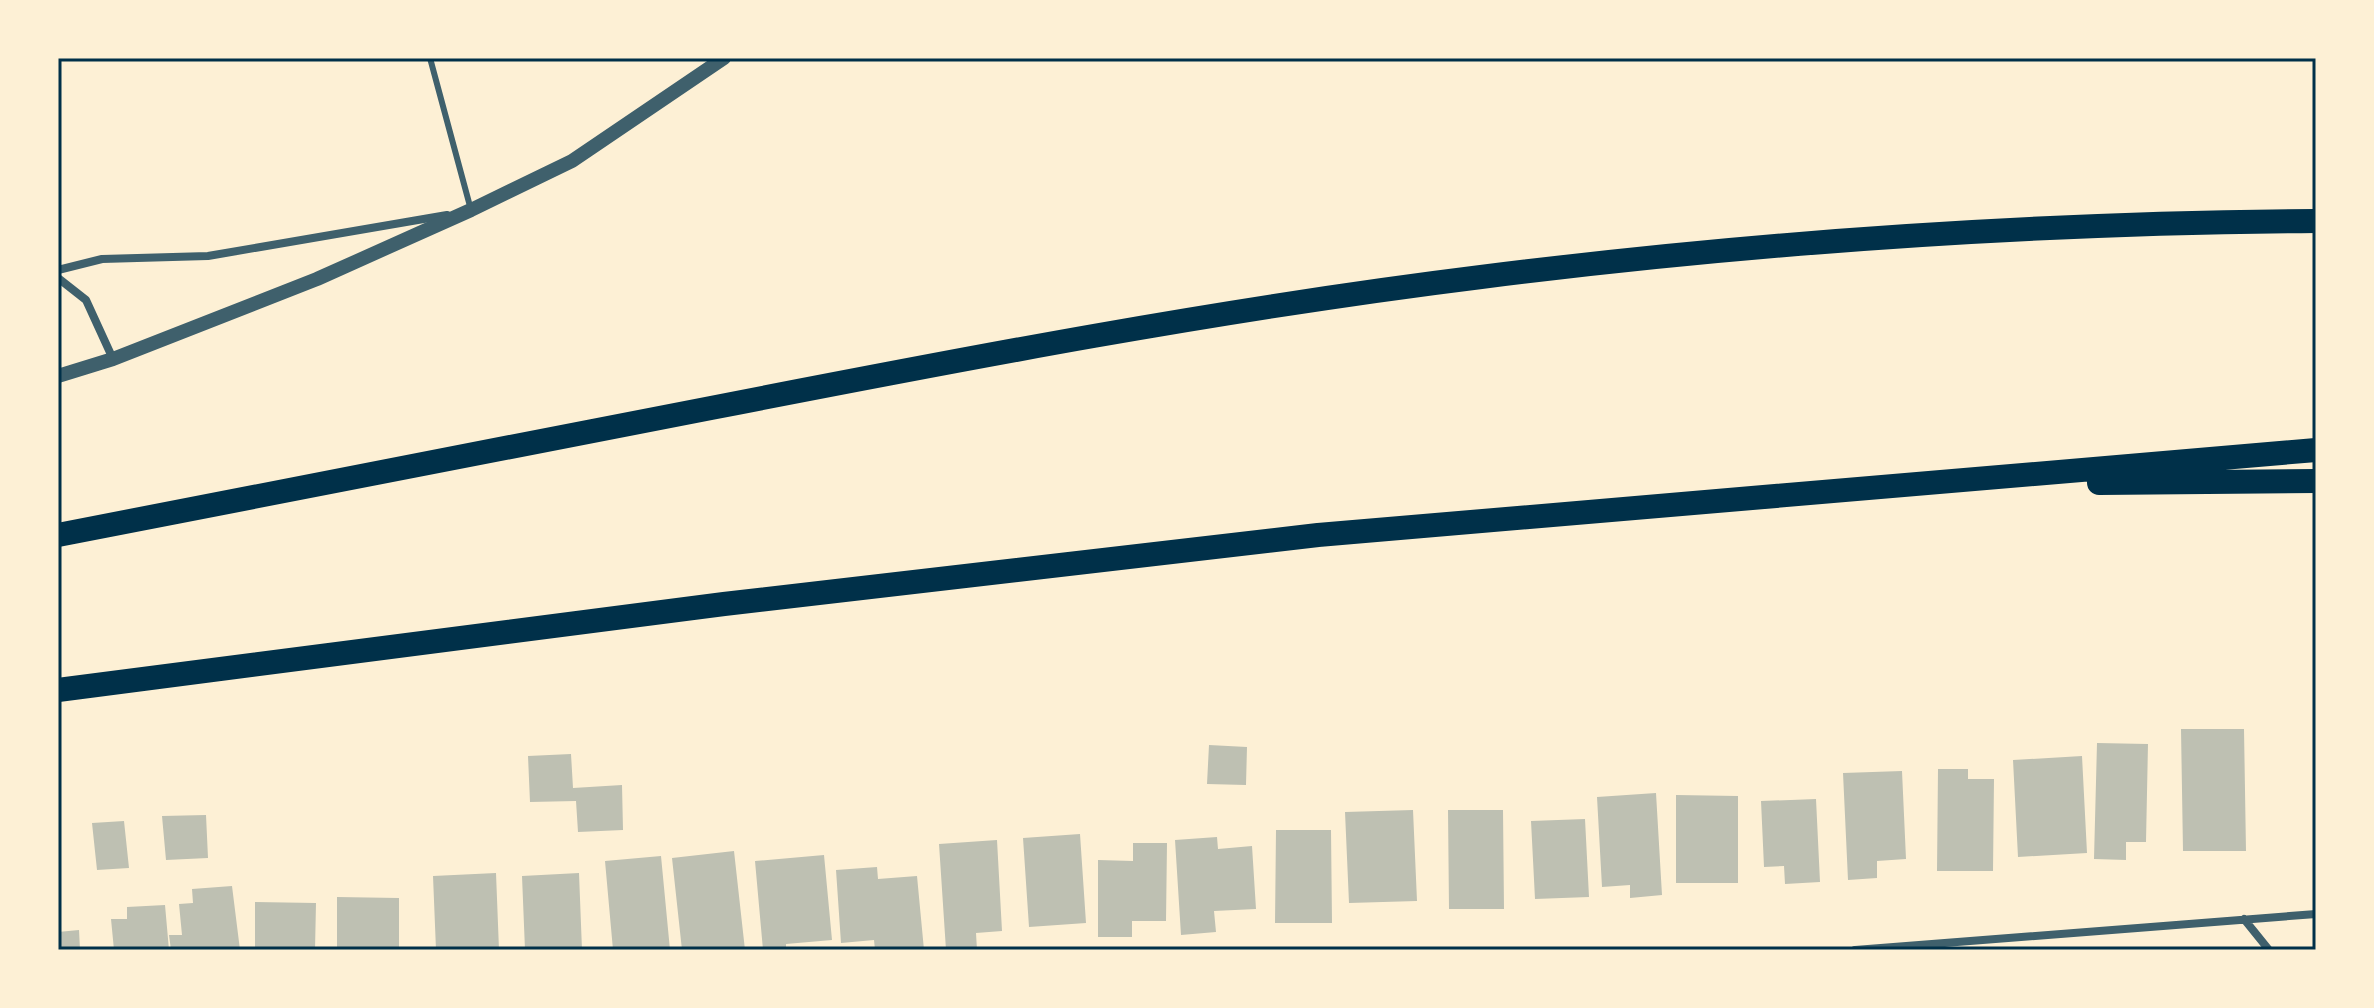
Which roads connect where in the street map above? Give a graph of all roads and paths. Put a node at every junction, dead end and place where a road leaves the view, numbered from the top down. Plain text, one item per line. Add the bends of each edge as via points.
1 (430, 58) edge
2 (724, 58) edge
3 (471, 210) junction
4 (2316, 221) edge
5 (58, 270) edge
6 (58, 278) edge
7 (113, 359) junction
8 (58, 376) edge
9 (2316, 450) edge
10 (2316, 481) edge
11 (1916, 484) junction
12 (58, 535) edge
13 (58, 690) edge
14 (2316, 914) edge
15 (2244, 919) junction
16 (1855, 950) edge
17 (2269, 950) edge

1 - 3 lane
2 - 3 street via 572,161
3 - 5 street via 208,256 102,259
3 - 7 street via 317,279
4 - 12 highway via 1913,235 1704,251 1421,285 946,362
6 - 7 street via 86,300
7 - 8 street
9 - 11 highway
10 - 11 highway
11 - 13 highway via 1303,537 754,600
14 - 15 street
15 - 16 street
15 - 17 street

